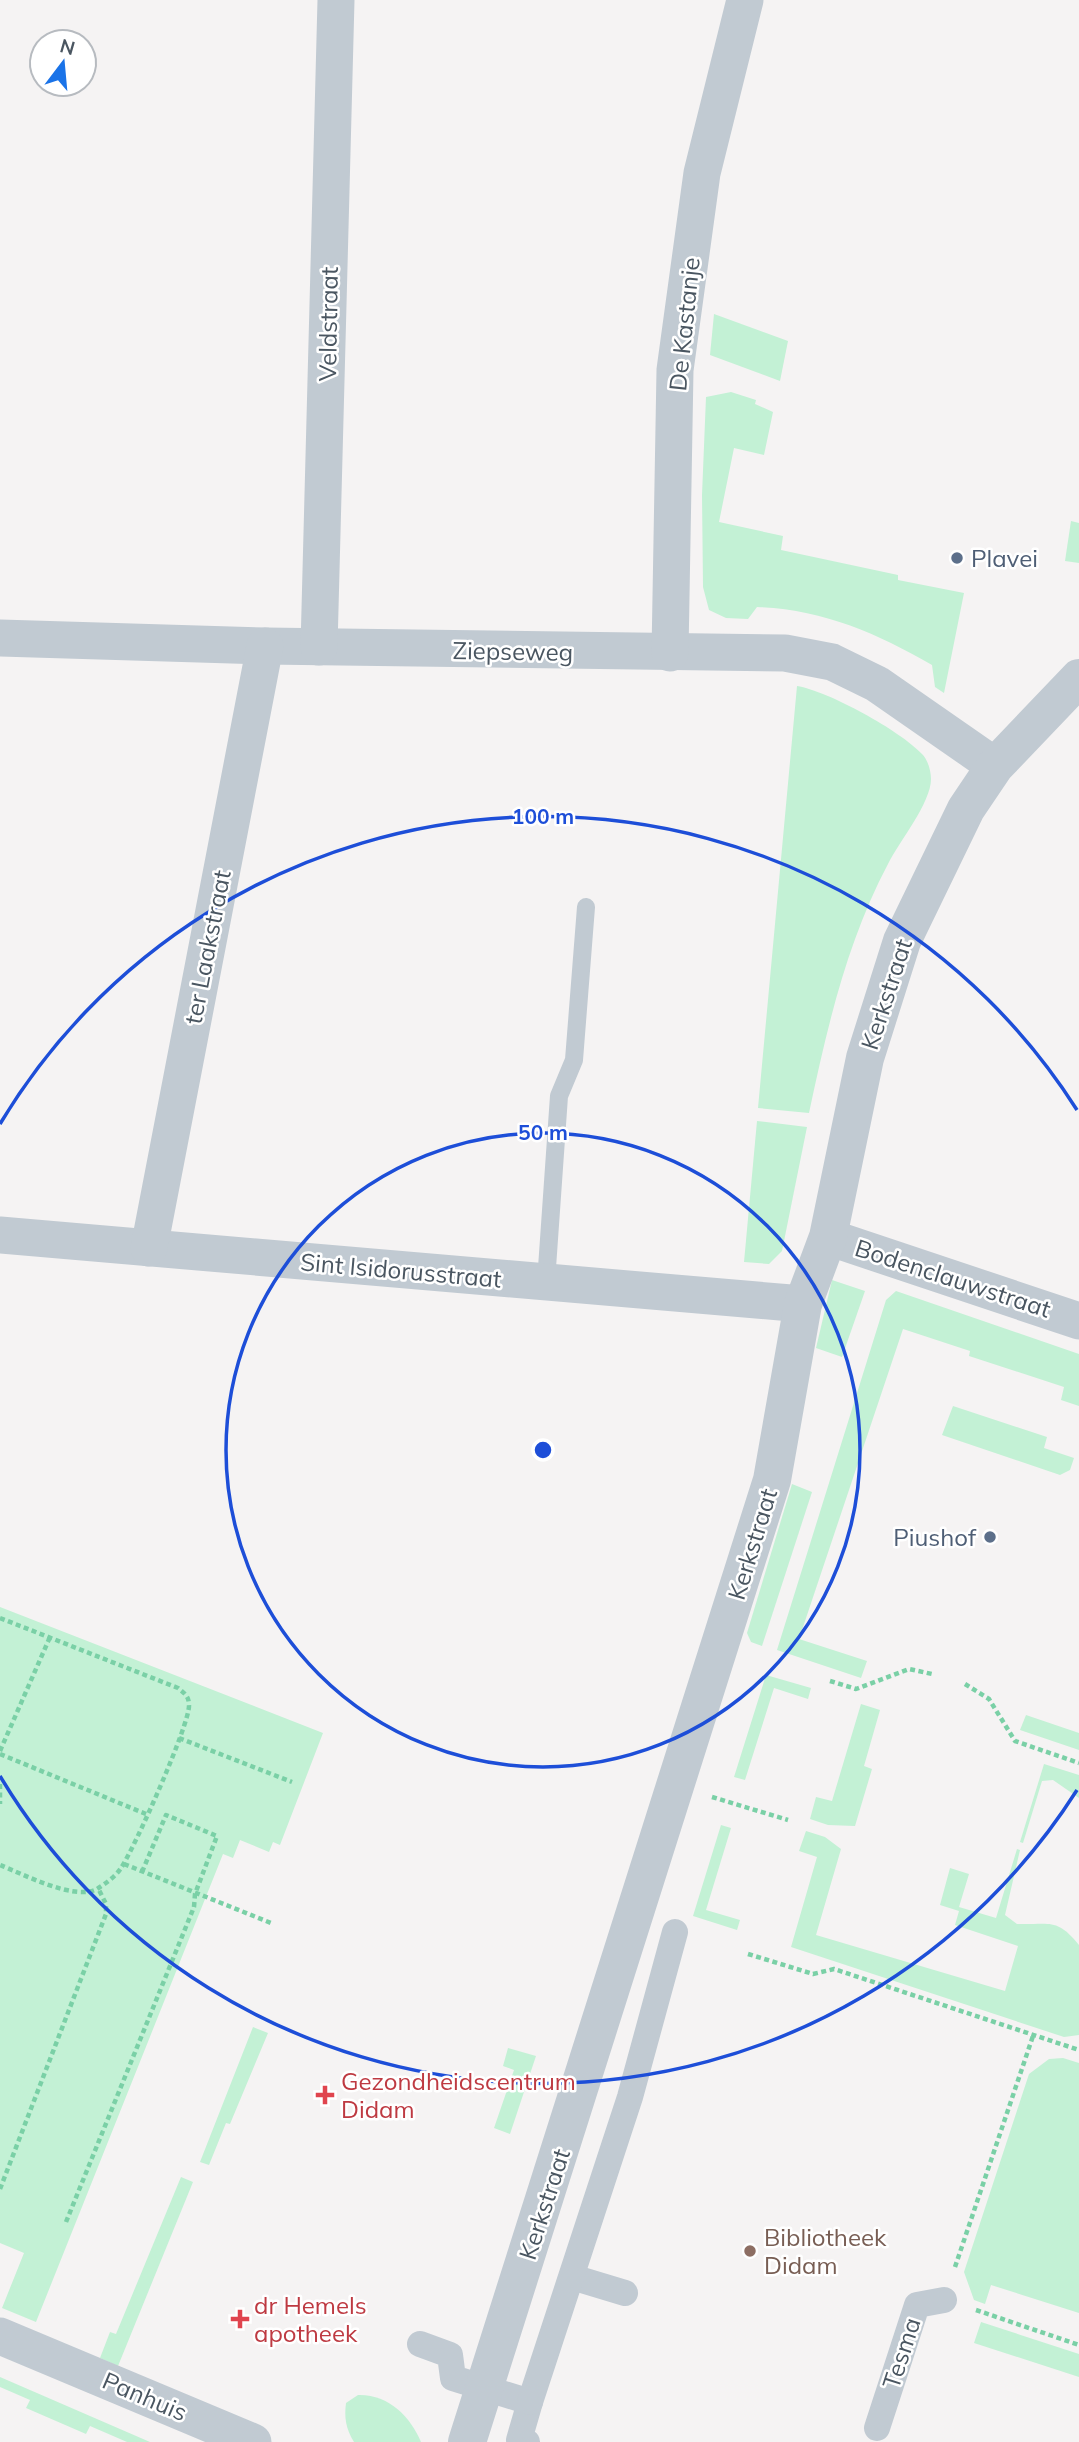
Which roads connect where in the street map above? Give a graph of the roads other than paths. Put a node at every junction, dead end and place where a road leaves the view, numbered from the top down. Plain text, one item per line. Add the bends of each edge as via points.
1 (336, 0) edge
2 (745, 0) edge
3 (0, 638) edge
4 (265, 646) junction
5 (319, 648) junction
6 (670, 653) junction
7 (1079, 678) edge
8 (995, 766) junction
9 (586, 907) dead end
10 (0, 1236) edge
11 (828, 1237) junction
12 (149, 1248) junction
13 (546, 1282) junction
14 (803, 1304) junction
15 (1079, 1321) edge
16 (675, 1932) dead end
17 (572, 2277) junction
18 (625, 2293) dead end
19 (944, 2300) road end
20 (0, 2336) edge
21 (421, 2344) dead end
22 (485, 2389) junction
23 (530, 2402) junction
24 (877, 2428) dead end
25 (253, 2442) edge
26 (467, 2442) edge
27 (527, 2442) edge

1 - 5 street, Veldstraat
2 - 6 street, De Kastanje via 702,173 675,370
3 - 4 street, Ziepseweg
4 - 5 street, Ziepseweg
4 - 12 street, ter Laakstraat
5 - 6 street, Ziepseweg
6 - 8 street, Ziepseweg via 785,653 832,662 877,684
7 - 8 street, Kerkstraat
8 - 11 street, Kerkstraat via 943,850 902,941 865,1058
9 - 13 lane via 574,1060 559,1096
10 - 12 street, Sint Isidorusstraat
11 - 14 street, Kerkstraat
11 - 15 street, Bodenclauwstraat
12 - 13 street, Sint Isidorusstraat
13 - 14 street, Sint Isidorusstraat
14 - 22 street, Kerkstraat via 772,1480
16 - 17 street via 630,2097
17 - 18 street
17 - 23 street
19 - 24 street, Tesma via 917,2305
20 - 25 street, Panhuis
21 - 22 street via 450,2354 453,2378
22 - 23 street
22 - 26 street, Kerkstraat
23 - 27 street via 519,2440

